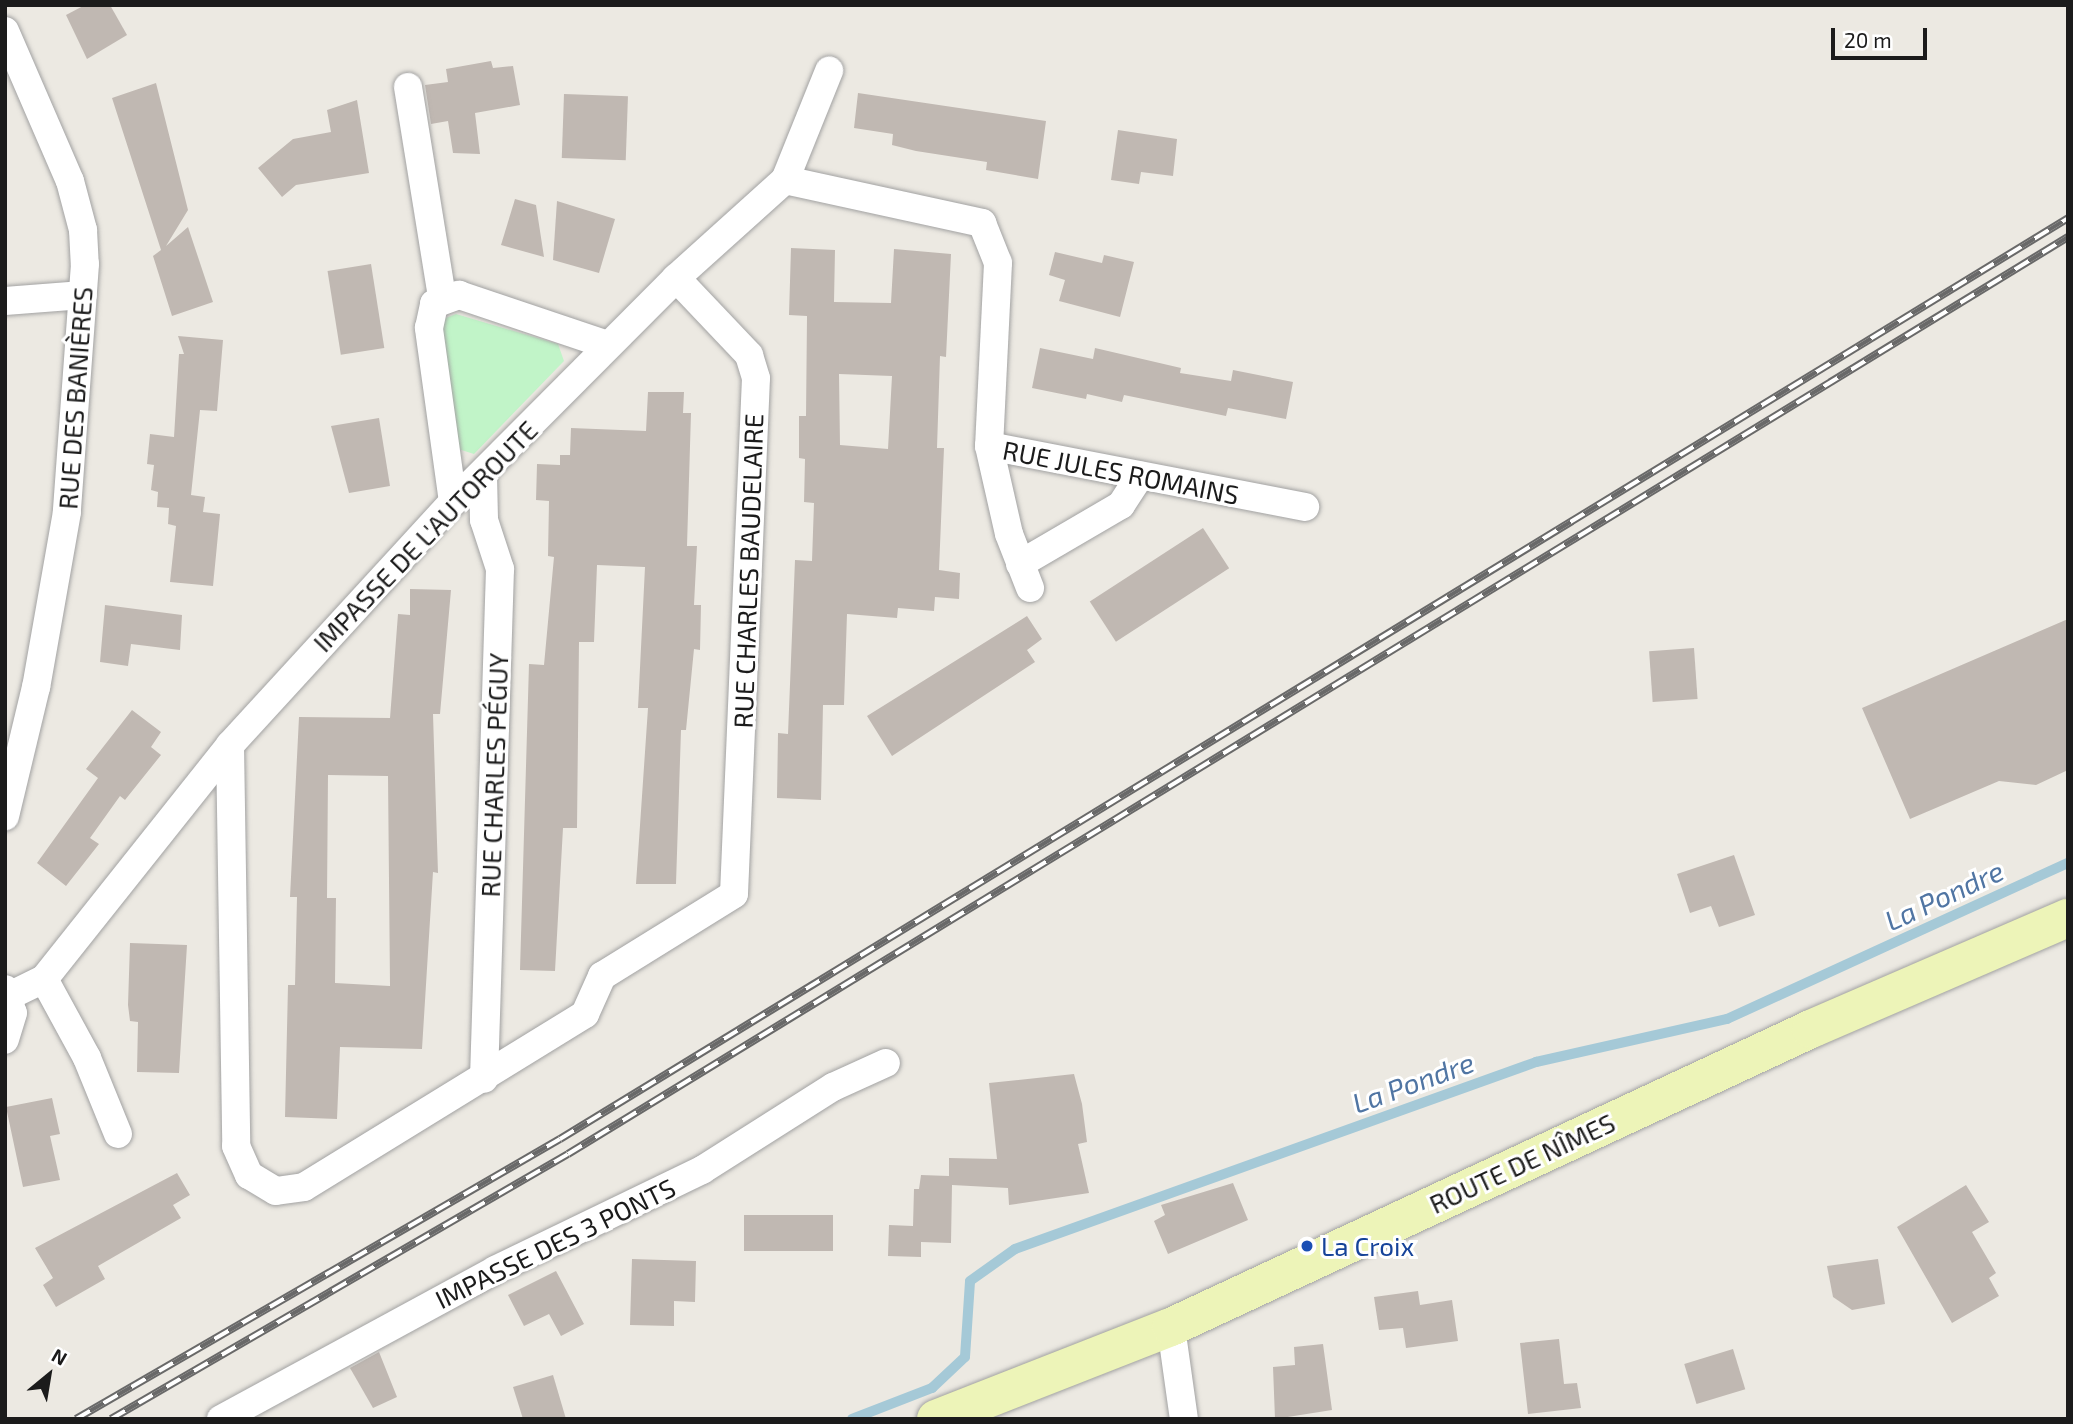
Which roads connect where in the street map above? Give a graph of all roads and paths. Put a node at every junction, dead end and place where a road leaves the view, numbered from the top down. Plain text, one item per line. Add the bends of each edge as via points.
1 (5, 32) edge
2 (829, 71) dead end
3 (408, 88) dead end
4 (785, 180) junction
5 (676, 278) junction
6 (83, 295) junction
7 (442, 298) junction
8 (5, 301) edge
9 (608, 345) junction
10 (989, 446) junction
11 (483, 475) junction
12 (1140, 476) junction
13 (453, 502) junction
14 (1305, 507) dead end
15 (230, 745) junction
16 (5, 816) edge
17 (2068, 918) edge
18 (44, 979) junction
19 (7, 993) edge
20 (5, 1040) edge
21 (886, 1063) dead end
22 (484, 1079) junction
23 (118, 1134) dead end
24 (1171, 1328) junction
25 (221, 1419) edge
26 (936, 1419) edge
27 (1184, 1419) edge

1 - 6 street, RUE DES BANIÈRES via 79,206
2 - 4 street, IMPASSE DE L'AUTOROUTE
3 - 7 street
4 - 5 street, IMPASSE DE L'AUTOROUTE
4 - 10 street, RUE JULES ROMAINS via 982,223 998,263
5 - 9 street, IMPASSE DE L'AUTOROUTE
5 - 22 street, RUE CHARLES BAUDELAIRE via 749,355 756,378 734,894 602,976 584,1014
6 - 8 street
6 - 16 street, RUE DES BANIÈRES via 67,512 36,687
7 - 9 street via 459,295
7 - 13 street via 431,311 429,328
9 - 11 street, IMPASSE DE L'AUTOROUTE
10 - 12 street, RUE JULES ROMAINS
10 - 12 street via 1025,576 1121,505
11 - 13 street, IMPASSE DE L'AUTOROUTE
11 - 22 street, RUE CHARLES PÉGUY via 484,520 500,569
12 - 14 street, RUE JULES ROMAINS
13 - 15 street, IMPASSE DE L'AUTOROUTE
15 - 18 street, IMPASSE DE L'AUTOROUTE
15 - 22 street via 236,1146 249,1175 276,1191 304,1187
17 - 24 street, ROUTE DE NÎMES via 1799,1034
18 - 19 street, IMPASSE DE L'AUTOROUTE
18 - 23 street via 87,1058
19 - 20 street via 13,1013
21 - 25 street, IMPASSE DES 3 PONTS via 833,1087 702,1170 495,1270
24 - 26 street, ROUTE DE NÎMES
24 - 27 street

